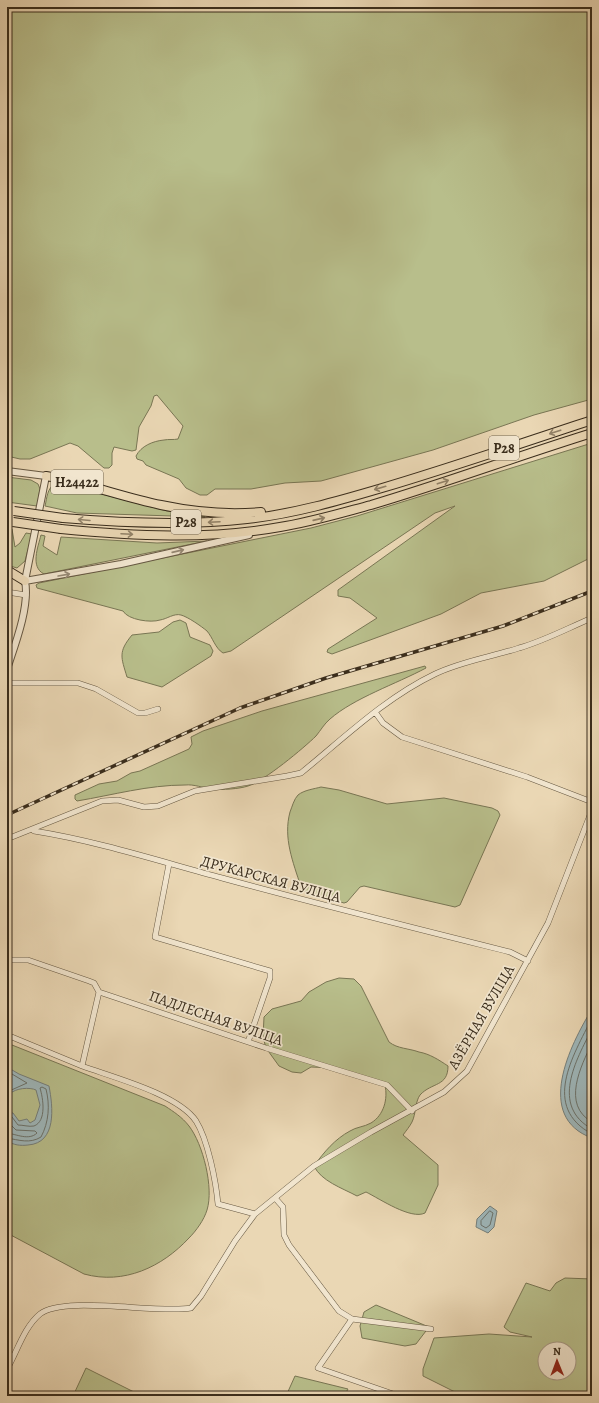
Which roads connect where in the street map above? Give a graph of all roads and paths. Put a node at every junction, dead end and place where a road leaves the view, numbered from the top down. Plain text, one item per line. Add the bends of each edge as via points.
1 (592, 420) edge
2 (592, 432) edge
3 (7, 471) edge
4 (46, 476) junction
5 (307, 508) junction
6 (11, 510) edge
7 (10, 522) edge
8 (281, 527) junction
9 (7, 570) edge
10 (25, 581) junction
11 (7, 592) edge
12 (26, 595) junction
13 (592, 618) edge
14 (7, 669) edge
15 (7, 683) edge
16 (158, 709) dead end
17 (375, 712) junction
18 (592, 802) edge
19 (592, 810) edge
20 (33, 830) junction
21 (7, 839) edge
22 (169, 864) junction
23 (7, 960) edge
24 (528, 961) junction
25 (99, 992) junction
26 (7, 1036) edge
27 (248, 1042) junction
28 (82, 1066) junction
29 (412, 1111) junction
30 (275, 1198) junction
31 (255, 1214) junction
32 (352, 1319) junction
33 (431, 1329) dead end
34 (7, 1368) edge
35 (399, 1396) edge

1 -> 5 highway, Р28 via 417,477
8 -> 2 highway, Р28 via 320,519 399,496
3 - 4 street, Н24422
4 - 5 highway, Н24422 via 92,485 160,505 209,513 235,514
4 - 10 street, Н24422
5 -> 6 highway, Р28, bridge via 247,519 149,523 63,518
7 -> 8 highway, Р28, bridge via 61,529 165,536
10 -> 8 street via 121,564
9 - 10 highway
10 - 12 street, Н24422
11 - 12 street
12 - 14 street, Н24422
13 - 17 street via 520,648 483,657 437,673 407,689
15 - 16 street via 78,683 96,689 138,713
17 - 18 street via 383,723 402,737 520,775
17 - 20 street via 301,773 195,791 158,806 144,807 118,800 102,801
19 - 24 street, АЗЁРНАЯ ВУЛІЦА via 548,923
20 - 21 street, ДРУКАРСКАЯ ВУЛІЦА
20 - 22 street, ДРУКАРСКАЯ ВУЛІЦА via 62,835
22 - 24 street, ДРУКАРСКАЯ ВУЛІЦА via 510,952
22 - 27 street via 155,937 270,971 270,978
23 - 25 street, ПАДЛЕСНАЯ ВУЛІЦА via 28,960 81,978 94,984
24 - 29 street, АЗЁРНАЯ ВУЛІЦА via 467,1071 444,1092
25 - 27 street, ПАДЛЕСНАЯ ВУЛІЦА
25 - 28 street
26 - 28 street
27 - 29 street, ПАДЛЕСНАЯ ВУЛІЦА via 387,1085
28 - 31 street via 154,1092 187,1113 196,1121 208,1156 217,1188 218,1204
29 - 30 street, АЗЁРНАЯ ВУЛІЦА via 314,1166
30 - 31 street, АЗЁРНАЯ ВУЛІЦА
30 - 32 street via 283,1207 284,1235 289,1245 338,1311
31 - 34 street, АЗЁРНАЯ ВУЛІЦА via 201,1296 190,1308 71,1306 45,1310 32,1323
32 - 33 street
32 - 35 street via 318,1368

